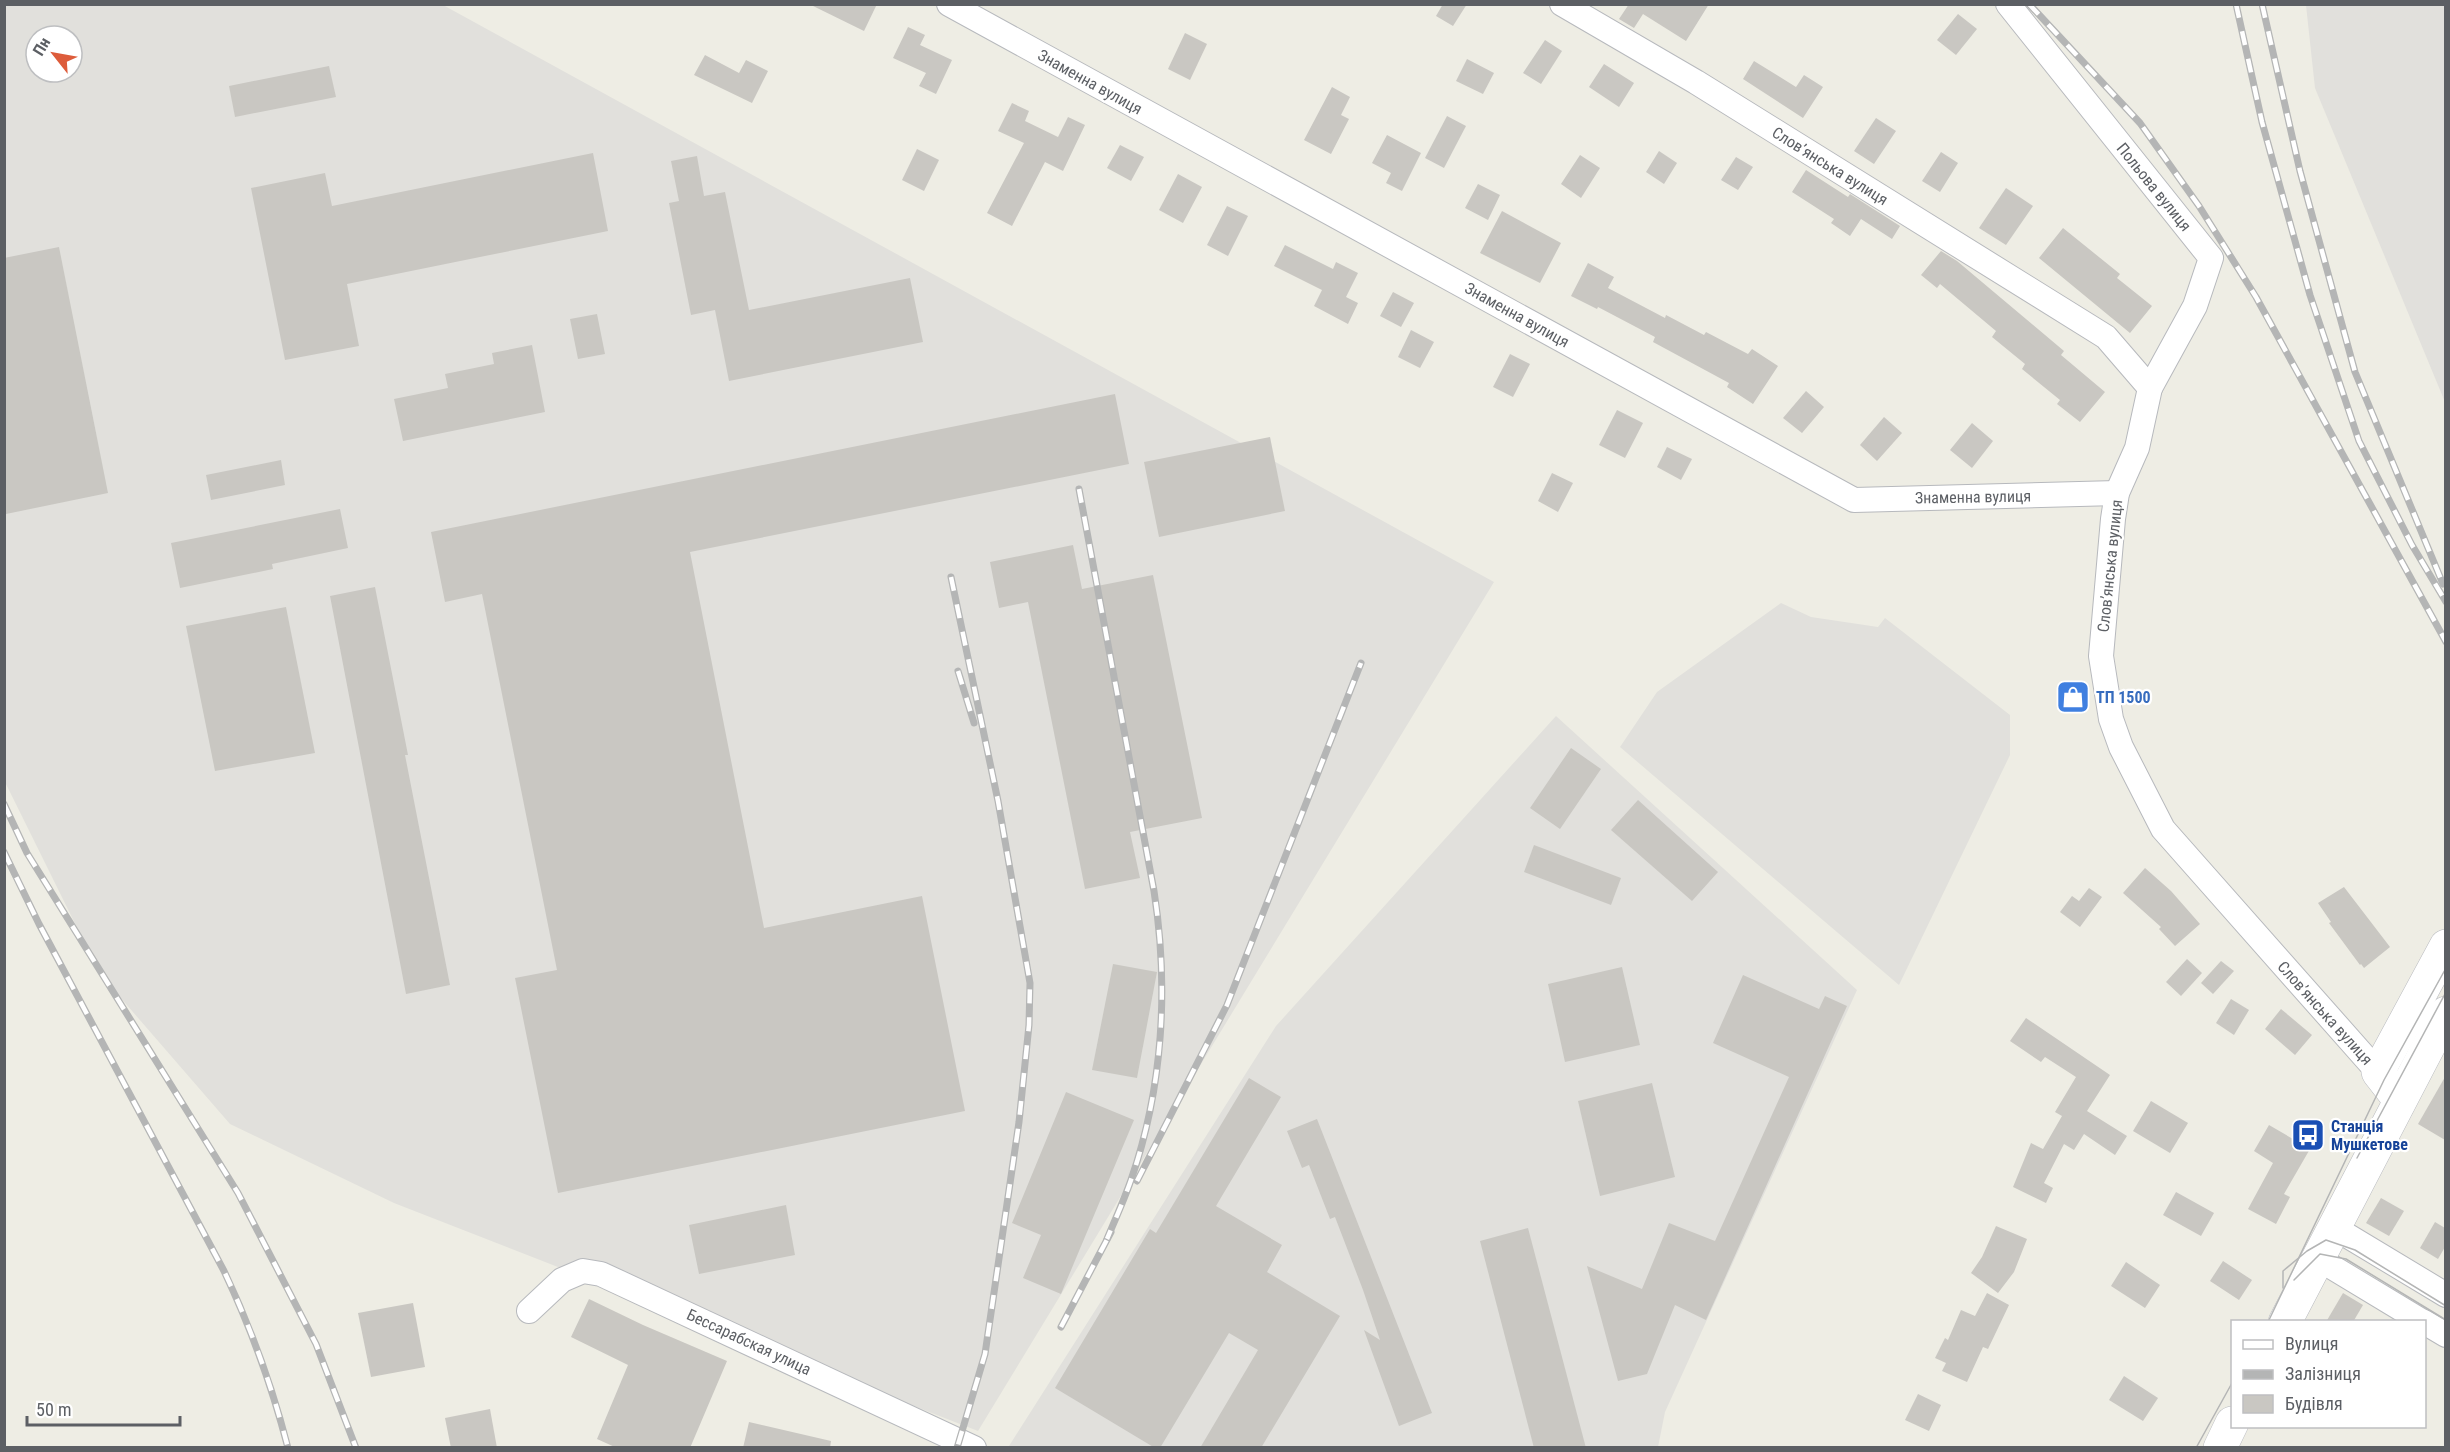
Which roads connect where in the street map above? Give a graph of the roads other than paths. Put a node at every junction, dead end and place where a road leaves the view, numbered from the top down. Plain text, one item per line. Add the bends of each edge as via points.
1 (949, 4) edge
2 (1562, 4) edge
3 (2007, 4) edge
4 (2150, 388) junction
5 (2117, 493) junction
6 (2445, 946) edge
7 (2445, 1013) edge
8 (2378, 1072) junction
9 (2399, 1099) junction
10 (2333, 1227) junction
11 (2318, 1258) junction
12 (2445, 1295) edge
13 (529, 1311) dead end
14 (2286, 1320) edge
15 (2421, 1320) edge
16 (2426, 1323) edge
17 (2445, 1335) edge
18 (2231, 1425) edge
19 (974, 1448) edge
20 (2220, 1448) edge

1 - 5 street, Знаменна вулиця via 1854,500
2 - 4 street, Слов’янська вулиця via 1696,82 2106,337
3 - 4 street, Польова вулиця via 2211,258 2195,306
4 - 5 street, Слов’янська вулиця via 2137,448
5 - 8 street, Слов’янська вулиця via 2101,656 2111,719 2121,747 2163,829
6 - 8 main road
7 - 9 main road
8 - 9 main road
9 - 10 main road
10 - 11 main road
10 - 12 street
11 - 14 main road
11 - 15 street
13 - 19 street, Бессарабская улица via 562,1280 583,1271 601,1274
16 - 17 street
18 - 20 main road

